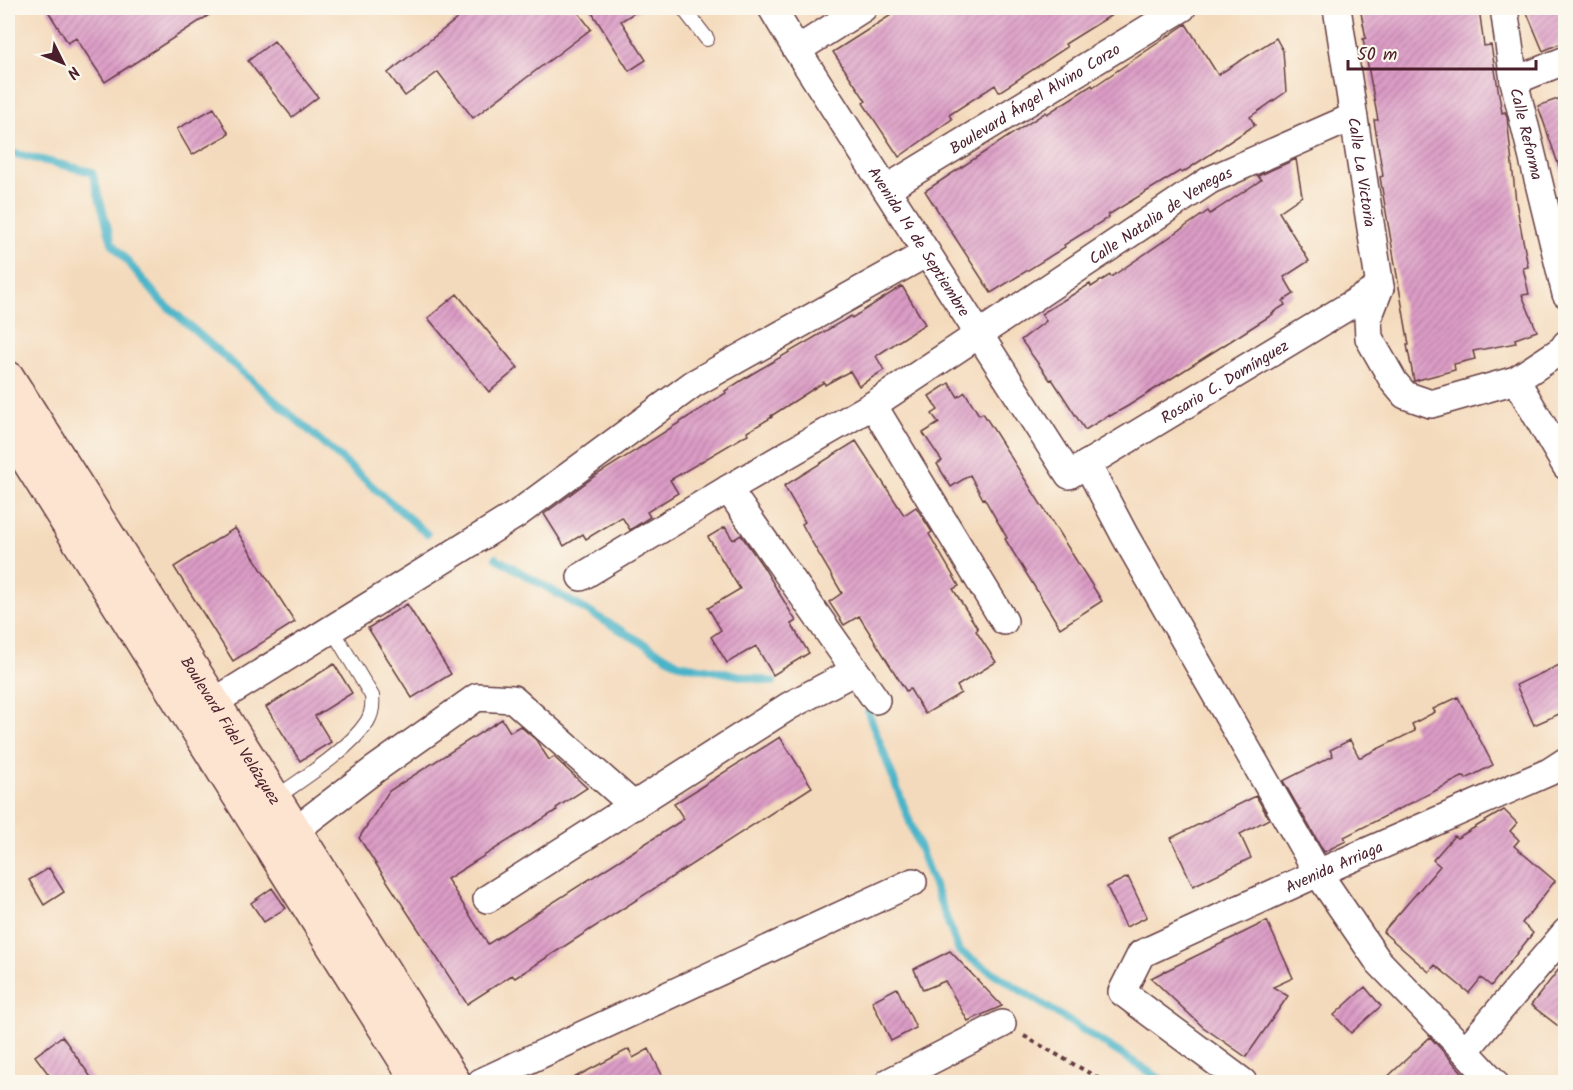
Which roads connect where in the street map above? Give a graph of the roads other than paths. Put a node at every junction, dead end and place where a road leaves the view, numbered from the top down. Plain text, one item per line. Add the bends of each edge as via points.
1 (683, 8) edge
2 (772, 8) edge
3 (863, 8) edge
4 (1182, 8) edge
5 (1336, 8) edge
6 (1504, 8) edge
7 (706, 39) dead end
8 (797, 50) junction
9 (1566, 60) edge
10 (1514, 81) junction
11 (1353, 117) junction
12 (886, 189) junction
13 (927, 253) junction
14 (1561, 254) edge
15 (1380, 287) junction
16 (1566, 294) edge
17 (979, 334) junction
18 (1566, 344) edge
19 (8, 378) edge
20 (1516, 380) junction
21 (873, 405) junction
22 (8, 428) edge
23 (1566, 466) edge
24 (1078, 469) junction
25 (728, 489) junction
26 (581, 577) dead end
27 (1004, 621) dead end
28 (332, 629) junction
29 (855, 671) junction
30 (876, 700) dead end
31 (214, 702) junction
32 (1560, 773) edge
33 (274, 800) junction
34 (634, 806) junction
35 (294, 831) junction
36 (1318, 873) junction
37 (913, 882) dead end
38 (311, 884) junction
39 (487, 899) dead end
40 (1566, 932) edge
41 (1002, 1024) road end
42 (1465, 1051) junction
43 (903, 1080) edge
44 (419, 1083) edge
45 (454, 1083) edge
46 (481, 1083) edge
47 (1243, 1083) edge
48 (1494, 1083) edge

1 - 7 lane
2 - 8 street, Avenida 14 de Septiembre
3 - 8 street
4 - 12 street, Boulevard Ángel Alvino Corzo
5 - 11 street, Calle La Victoria
6 - 10 street, Calle Reforma
8 - 12 street, Avenida 14 de Septiembre
9 - 10 street
10 - 14 street, Calle Reforma
11 - 15 street, Calle La Victoria
11 - 17 street, Calle Natalia de Venegas via 1210,180
12 - 13 street, Avenida 14 de Septiembre
13 - 17 street, Avenida 14 de Septiembre
13 - 28 street via 693,384 517,514
14 - 16 street, Calle Reforma
15 - 20 street via 1368,318 1369,338 1405,395 1431,404
15 - 24 street, Rosario C. Domínguez
17 - 21 street, Calle Natalia de Venegas
17 - 24 street, Avenida 14 de Septiembre
18 - 20 street
19 - 31 main road, Boulevard Fidel Velázquez
20 - 23 street
21 - 25 street, Calle Natalia de Venegas
21 - 27 street
22 - 38 main road, Boulevard Fidel Velázquez
24 - 36 street, Avenida 14 de Septiembre via 1143,567
25 - 26 street, Calle Natalia de Venegas
25 - 29 street
28 - 31 street
28 - 33 lane via 372,696 368,721 352,740
29 - 30 street
29 - 34 street via 789,706
31 - 33 main road, Boulevard Fidel Velázquez
32 - 36 street, Avenida Arriaga
33 - 35 main road, Boulevard Fidel Velázquez
34 - 35 street via 513,699 477,697
34 - 39 street
35 - 38 main road, Boulevard Fidel Velázquez
36 - 42 street, Avenida 14 de Septiembre via 1378,961
36 - 47 street, Avenida Arriaga via 1141,954 1122,992
37 - 46 street
38 - 44 main road, Boulevard Fidel Velázquez
38 - 45 main road, Boulevard Fidel Velázquez
40 - 42 street
41 - 43 street
42 - 48 street, Avenida 14 de Septiembre

